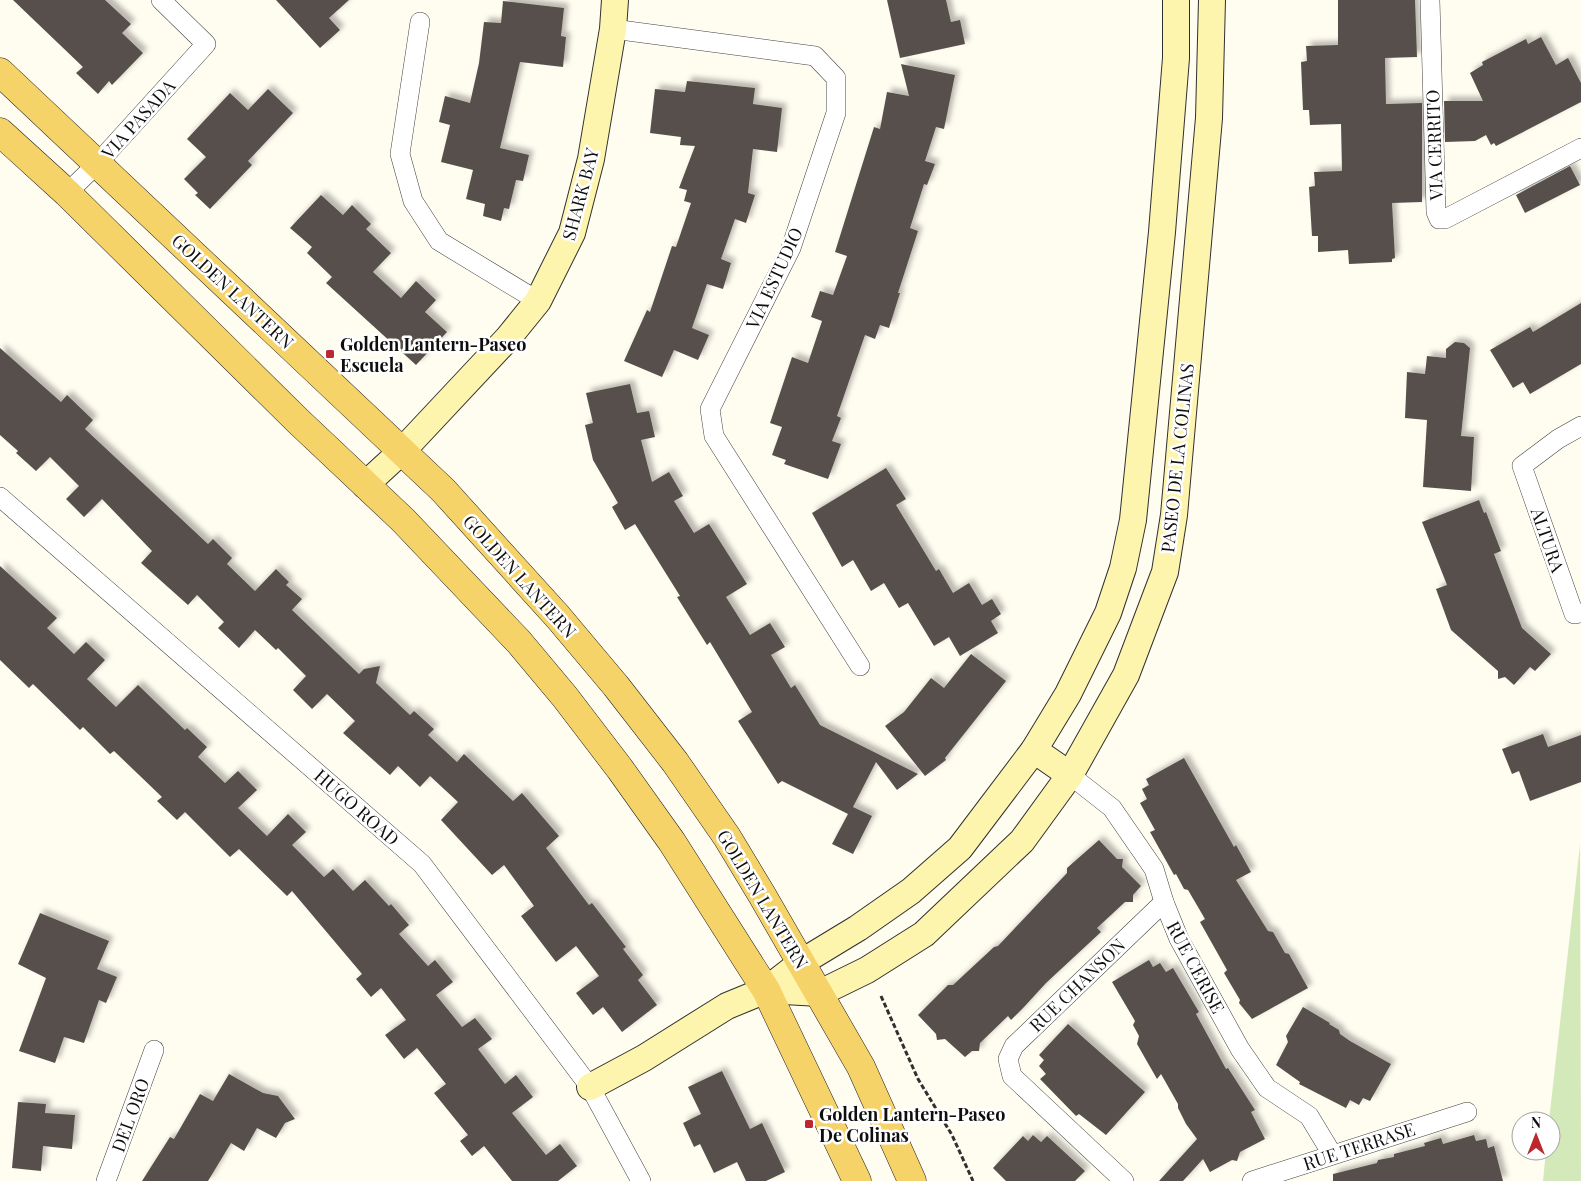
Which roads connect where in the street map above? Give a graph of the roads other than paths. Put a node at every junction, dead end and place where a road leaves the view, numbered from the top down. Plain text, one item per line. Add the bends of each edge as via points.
1 (161, 0) edge
2 (615, 0) edge
3 (1176, 0) edge
4 (1212, 0) edge
5 (1430, 0) edge
6 (420, 22) dead end
7 (613, 29) junction
8 (0, 72) edge
9 (0, 132) edge
10 (1581, 148) edge
11 (97, 164) junction
12 (68, 193) junction
13 (538, 301) junction
14 (1581, 426) edge
15 (403, 450) junction
16 (365, 485) junction
17 (0, 497) edge
18 (1578, 614) edge
19 (860, 666) dead end
20 (1034, 750) junction
21 (1070, 775) junction
22 (1164, 902) junction
23 (802, 962) junction
24 (766, 990) junction
25 (820, 993) junction
26 (154, 1050) dead end
27 (590, 1087) junction
28 (1467, 1112) dead end
29 (1332, 1154) junction
30 (106, 1181) edge
31 (641, 1181) edge
32 (857, 1181) edge
33 (912, 1181) edge
34 (1124, 1181) edge
35 (1252, 1181) edge

1 - 11 street, VIA PASADA via 206,44
2 - 7 main road, SHARK BAY
3 - 20 main road, PASEO DE LA COLINAS via 1176,58 1162,232 1133,520 1123,568 1108,613 1068,694
4 - 21 main road, PASEO DE LA COLINAS via 1209,118 1174,515 1165,572 1126,674
5 - 10 street, VIA CERRITO via 1438,219 1445,219
6 - 13 street via 400,154 413,202 439,241
7 - 13 main road, SHARK BAY via 591,159 572,232
7 - 19 street, VIA ESTUDIO via 815,56 836,78 836,112 791,248 710,409 714,436
8 - 11 main road, GOLDEN LANTERN
9 - 12 main road
11 - 12 street, VIA PASADA
11 - 15 main road, GOLDEN LANTERN
12 - 16 main road
13 - 15 main road, SHARK BAY via 508,338
14 - 18 street, ALTURA via 1522,466
15 - 16 main road, SHARK BAY
15 - 23 main road, GOLDEN LANTERN via 558,617 675,762 727,837
16 - 24 main road via 458,577 565,697 672,842
17 - 27 street, HUGO ROAD via 422,864
20 - 21 main road
20 - 23 main road, PASEO DE LA COLINAS via 960,848 911,891
21 - 22 street, RUE CERISE via 1112,808 1154,869
21 - 25 main road, PASEO DE LA COLINAS via 1022,841 924,934 860,974
22 - 29 street, RUE CERISE via 1179,939 1240,1049 1267,1088 1308,1116
22 - 34 street, RUE CHANSON via 1014,1046 1008,1059 1012,1076
23 - 24 main road, PASEO DE LA COLINAS
23 - 25 main road, GOLDEN LANTERN
24 - 25 main road, PASEO DE LA COLINAS
24 - 27 main road, PASEO DE LA COLINAS via 727,1006 644,1058
24 - 32 main road
25 - 33 main road, GOLDEN LANTERN via 861,1067
26 - 30 street, DEL ORO
27 - 31 street, HUGO ROAD
28 - 29 street, RUE TERRASE
29 - 35 street, RUE TERRASE

